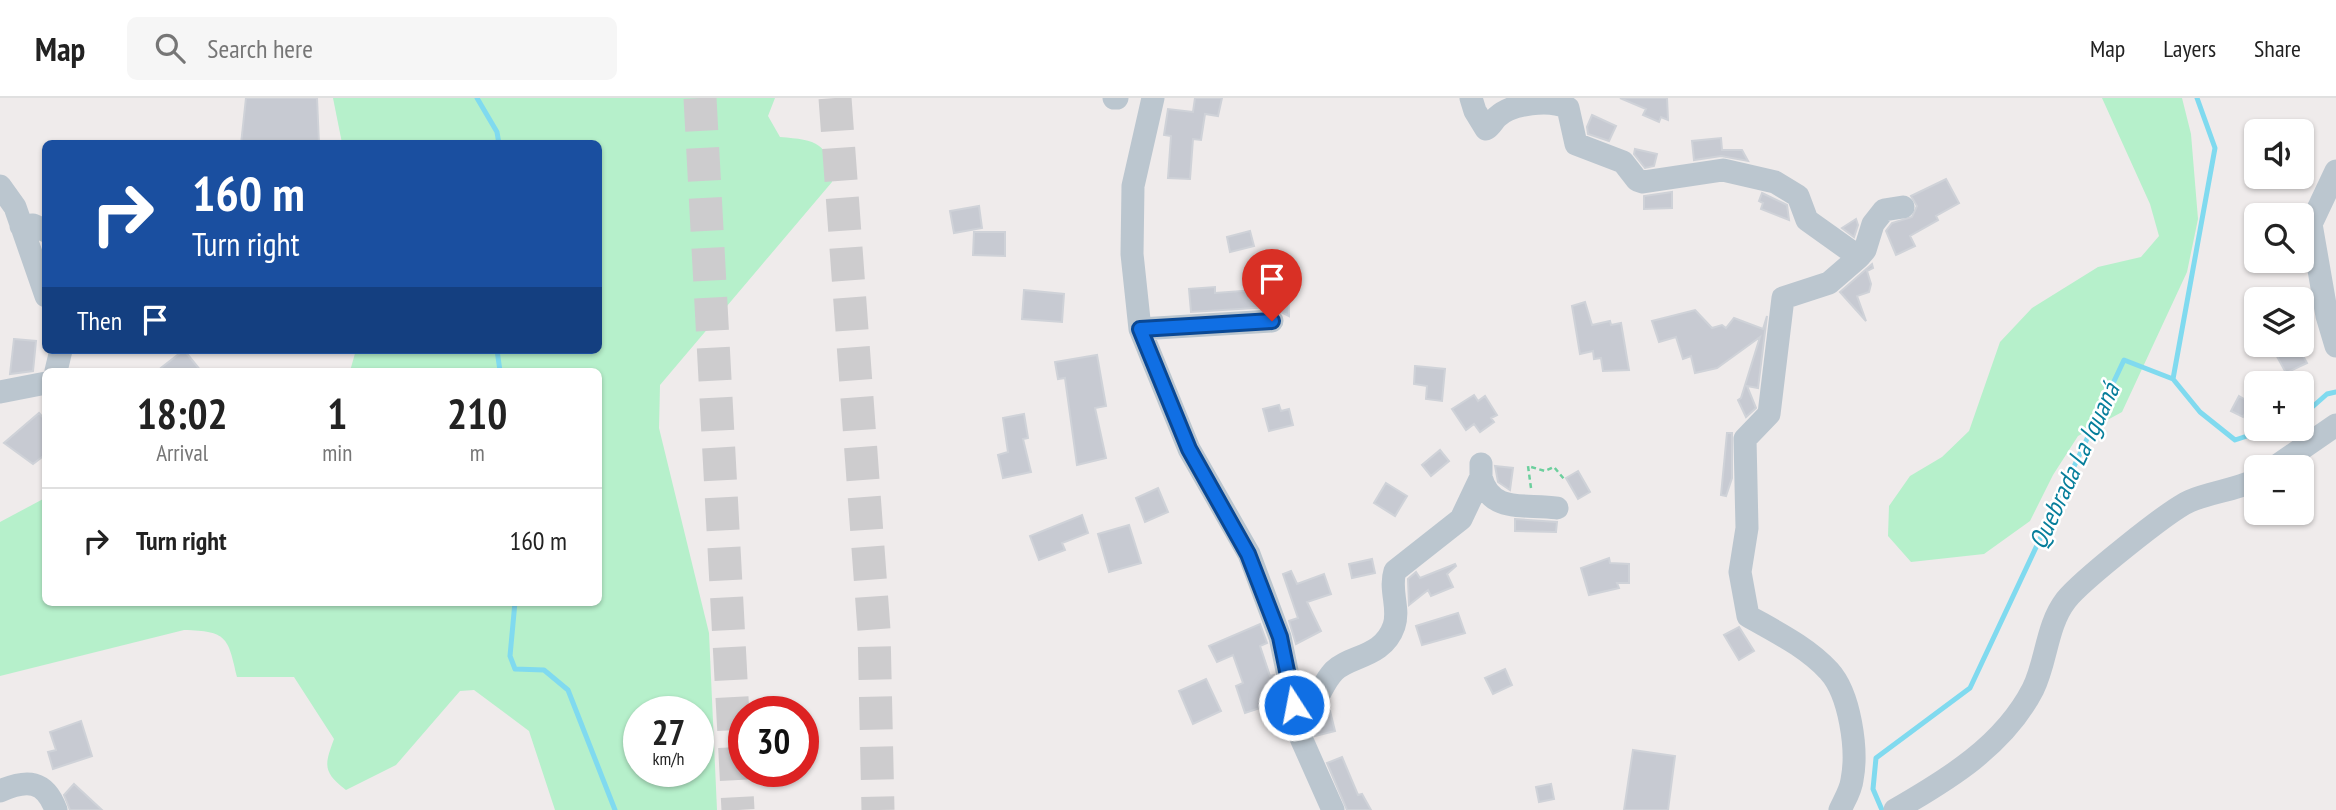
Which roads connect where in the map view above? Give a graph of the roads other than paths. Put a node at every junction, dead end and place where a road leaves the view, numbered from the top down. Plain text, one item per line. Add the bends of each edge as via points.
1 (1153, 98) edge
2 (1471, 98) edge
3 (1535, 102) edge
4 (2336, 171) edge
5 (0, 186) edge
6 (1903, 206) dead end
7 (21, 226) junction
8 (42, 229) edge
9 (1859, 257) junction
10 (42, 285) edge
11 (1272, 321) dead end
12 (1140, 329) junction
13 (2336, 346) edge
14 (42, 384) edge
15 (0, 392) edge
16 (2336, 425) edge
17 (2292, 455) edge
18 (2244, 485) edge
19 (1556, 508) dead end
20 (1296, 715) junction
21 (0, 791) edge
22 (56, 810) edge
23 (1333, 810) edge
24 (1840, 810) edge
25 (1895, 810) edge

1 - 12 street via 1133,186 1132,254
2 - 3 street via 1486,130 1502,114
3 - 9 street via 1568,107 1576,144 1623,162 1637,180 1723,170 1787,187 1798,196 1807,219
4 - 13 street via 2311,224
5 - 7 street via 15,207
6 - 9 street via 1884,210
7 - 8 street
7 - 10 street
9 - 24 street via 1829,284 1783,298 1769,414 1745,439 1747,528 1740,572 1748,616 1792,641 1830,672 1846,705 1855,746 1852,782
11 - 12 street
12 - 20 street via 1189,449 1248,554 1280,637
14 - 15 street
16 - 17 street
18 - 25 street via 2181,506 2075,590 2058,611 2033,689 2008,726 1980,755
19 - 20 street via 1507,506 1496,501 1484,489 1481,471 1461,519 1395,572 1393,629 1370,654 1337,668 1314,706
20 - 23 street via 1301,738
21 - 22 street via 19,783 41,787 51,795

